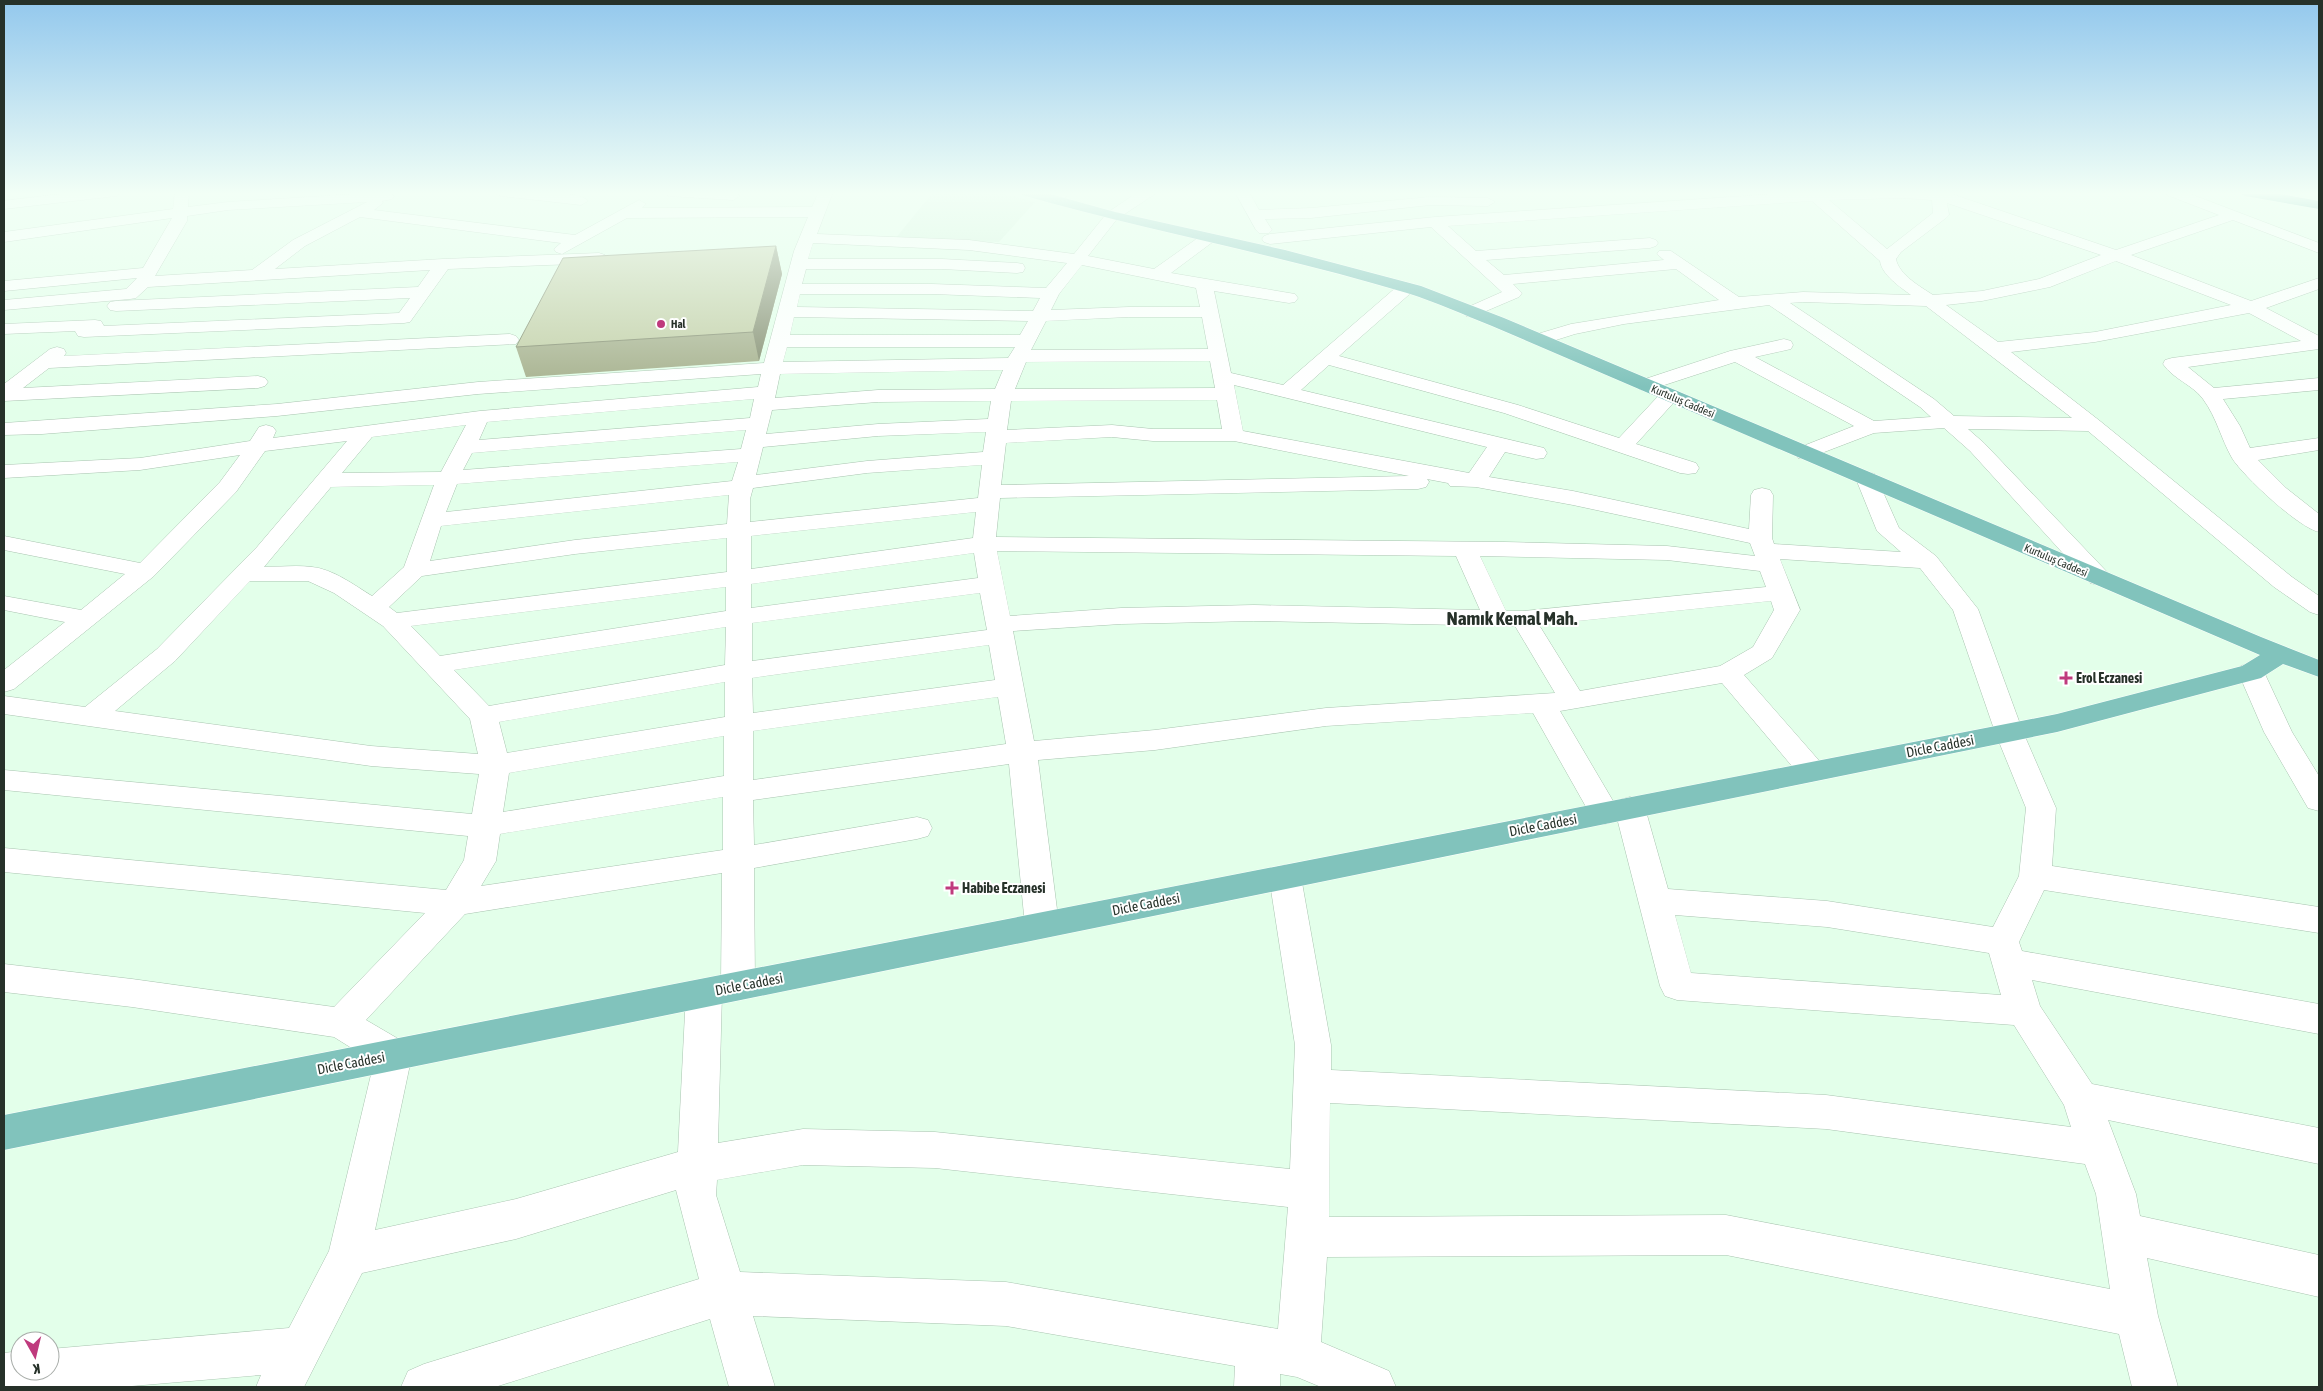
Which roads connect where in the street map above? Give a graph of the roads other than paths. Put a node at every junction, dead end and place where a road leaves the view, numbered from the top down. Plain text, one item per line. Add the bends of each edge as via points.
1 (158, 257) edge
2 (281, 257) edge
3 (551, 257) edge
4 (616, 257) edge
5 (796, 257) edge
6 (863, 257) edge
7 (1031, 257) edge
8 (1079, 257) edge
9 (1182, 257) edge
10 (1308, 257) edge
11 (1473, 257) edge
12 (1670, 257) edge
13 (1886, 257) edge
14 (2111, 257) edge
15 (2121, 257) edge
16 (1888, 259) joint
17 (547, 260) junction
18 (443, 264) junction
19 (1680, 264) junction
20 (1073, 265) junction
21 (257, 275) junction
22 (1157, 275) junction
23 (146, 277) junction
24 (1499, 281) junction
25 (2319, 283) edge
26 (1204, 284) junction
27 (4, 286) edge
28 (1406, 288) junction
29 (792, 289) junction
30 (423, 292) junction
31 (1051, 293) junction
32 (130, 294) junction
33 (1289, 298) dead end
34 (1773, 300) junction
35 (1930, 302) junction
36 (1735, 303) junction
37 (4, 305) edge
38 (116, 306) junction
39 (2250, 307) junction
40 (786, 312) junction
41 (1210, 312) junction
42 (1472, 312) junction
43 (1039, 316) junction
44 (90, 328) junction
45 (4, 329) edge
46 (510, 340) dead end
47 (1540, 340) junction
48 (779, 341) junction
49 (2319, 343) edge
50 (1784, 346) dead end
51 (1994, 348) junction
52 (1019, 354) junction
53 (1219, 355) junction
54 (1737, 355) junction
55 (1326, 358) junction
56 (43, 363) junction
57 (772, 368) junction
58 (258, 382) dead end
59 (2319, 384) edge
60 (1646, 385) junction
61 (1225, 386) junction
62 (1287, 392) junction
63 (4, 394) edge
64 (2210, 394) junction
65 (1670, 395) junction
66 (1002, 396) junction
67 (277, 410) junction
68 (480, 417) junction
69 (1948, 422) junction
70 (758, 423) junction
71 (2093, 425) junction
72 (1871, 427) junction
73 (4, 429) edge
74 (365, 432) junction
75 (1234, 435) junction
76 (995, 440) junction
77 (1500, 444) junction
78 (2319, 444) edge
79 (258, 446) junction
80 (1623, 446) junction
81 (466, 447) junction
82 (1536, 453) dead end
83 (1806, 453) junction
84 (2242, 456) junction
85 (1688, 468) dead end
86 (4, 471) edge
87 (448, 478) junction
88 (1867, 479) junction
89 (326, 480) junction
90 (1475, 481) junction
91 (743, 485) junction
92 (1762, 495) dead end
93 (989, 498) junction
94 (431, 520) junction
95 (2319, 525) edge
96 (739, 530) junction
97 (4, 543) edge
98 (984, 544) junction
99 (1465, 548) junction
100 (1765, 551) junction
101 (1927, 561) junction
102 (415, 570) junction
103 (145, 571) junction
104 (244, 574) junction
105 (739, 578) junction
106 (2100, 578) junction
107 (992, 584) junction
108 (1781, 593) junction
109 (4, 603) edge
110 (2319, 608) edge
111 (382, 615) junction
112 (739, 617) junction
113 (85, 618) junction
114 (1510, 619) junction
115 (1000, 630) junction
116 (2281, 654) junction
117 (16, 663) edge
118 (434, 665) junction
119 (2319, 669) edge
120 (739, 671) junction
121 (2251, 672) junction
122 (1728, 673) junction
123 (4, 683) edge
124 (1010, 687) junction
125 (1572, 701) junction
126 (1542, 704) junction
127 (4, 705) edge
128 (483, 716) junction
129 (91, 718) junction
130 (739, 724) junction
131 (2009, 732) junction
132 (1022, 752) junction
133 (495, 765) junction
134 (1812, 772) junction
135 (4, 780) edge
136 (738, 788) junction
137 (2319, 800) edge
138 (1618, 810) junction
139 (484, 826) junction
140 (918, 828) dead end
141 (738, 859) junction
142 (4, 860) edge
143 (1285, 876) junction
144 (2035, 876) junction
145 (1654, 901) junction
146 (455, 903) junction
147 (2319, 920) edge
148 (1042, 925) junction
149 (2006, 952) junction
150 (4, 978) edge
151 (721, 989) junction
152 (2024, 1011) junction
153 (2319, 1019) edge
154 (341, 1023) junction
155 (394, 1054) junction
156 (1312, 1086) junction
157 (2080, 1098) junction
158 (4, 1133) edge
159 (2319, 1146) edge
160 (2099, 1148) junction
161 (698, 1165) junction
162 (1310, 1190) junction
163 (2122, 1232) junction
164 (1308, 1237) junction
165 (349, 1256) junction
166 (2319, 1276) edge
167 (725, 1294) junction
168 (2136, 1316) junction
169 (302, 1349) junction
170 (1271, 1363) edge
171 (4, 1376) edge
172 (279, 1387) edge
173 (424, 1387) edge
174 (752, 1387) edge
175 (1373, 1387) edge
176 (2155, 1387) edge

1 - 23 street
2 - 21 street
3 - 17 street
4 - 17 street
5 - 29 street
6 - 20 street via 942,264
7 - 20 street
8 - 20 street
9 - 22 street
10 - 28 main road, Kurtuluş Caddesi
11 - 24 street
12 - 19 street
13 - 16 street
14 - 35 street via 2044,283 1982,296
15 - 39 street
16 - 35 street via 1889,266 1904,282
17 - 18 street
18 - 21 street
18 - 30 street
19 - 24 street
19 - 36 street
20 - 22 street
20 - 31 street
21 - 23 street
22 - 26 street
23 - 27 street
23 - 32 street
24 - 42 street via 1513,293
25 - 39 street
26 - 33 street
26 - 41 street
28 - 42 main road, Kurtuluş Caddesi
28 - 55 street
29 - 31 street via 932,288
29 - 40 street
30 - 38 street
30 - 44 street via 404,318
31 - 43 street
32 - 37 street
32 - 38 street
34 - 35 street via 1802,297
34 - 36 street
34 - 69 street via 1927,404
35 - 51 street
36 - 47 street via 1624,318 1571,329
38 - 44 street
39 - 49 street
39 - 51 street via 2095,337
40 - 43 street
40 - 48 street
41 - 43 street
41 - 53 street
42 - 47 main road, Kurtuluş Caddesi
43 - 52 street
44 - 45 street
44 - 56 street
46 - 56 street
47 - 60 main road, Kurtuluş Caddesi
48 - 52 street
48 - 57 street
49 - 64 street via 2172,364
50 - 54 street
51 - 71 street
52 - 53 street
52 - 57 street
52 - 66 street
53 - 61 street
54 - 60 street
54 - 72 street
55 - 62 street
55 - 80 street via 1511,409
56 - 63 street
57 - 67 street via 478,388
57 - 70 street
58 - 63 street
59 - 64 street
60 - 65 main road, Kurtuluş Caddesi
61 - 62 street
61 - 66 street
61 - 75 street
62 - 77 street
64 - 84 street via 2230,426
65 - 80 street
65 - 83 main road, Kurtuluş Caddesi
66 - 70 street via 878,396
66 - 76 street
67 - 73 street
67 - 79 street
68 - 70 street
68 - 74 street
68 - 81 street
69 - 71 street
69 - 72 street
69 - 106 street via 1977,447
70 - 76 street
70 - 81 street
70 - 87 street
70 - 91 street
71 - 110 street
72 - 83 street
74 - 79 street
74 - 89 street
75 - 76 street via 1153,435 1112,431
75 - 90 street
76 - 91 street via 867,467
76 - 93 street
77 - 82 street
77 - 90 street
78 - 84 street
79 - 86 street via 140,464
79 - 103 street via 228,487
80 - 85 street
81 - 87 street
83 - 88 main road, Kurtuluş Caddesi
84 - 95 street via 2278,493
87 - 89 street
87 - 94 street
88 - 101 street via 1889,532
88 - 106 main road, Kurtuluş Caddesi
89 - 104 street
90 - 93 street
90 - 100 street via 1573,498
91 - 94 street
91 - 96 street via 739,499
92 - 100 street
93 - 96 street
93 - 98 street
94 - 102 street
96 - 102 street via 575,547
96 - 105 street
97 - 103 street
98 - 99 street
98 - 105 street
98 - 107 street
99 - 100 street via 1667,553
99 - 114 street
100 - 101 street
100 - 108 street
101 - 131 street via 1965,609
102 - 111 street
103 - 113 street
104 - 111 street via 312,574 343,588
104 - 129 street via 166,655
105 - 111 street
105 - 112 street
106 - 116 main road, Kurtuluş Caddesi
107 - 112 street
107 - 115 street
108 - 114 street
108 - 122 street via 1787,610 1762,652
109 - 113 street
111 - 118 street
112 - 118 street
112 - 120 street
113 - 117 street
114 - 115 street via 1254,613 1121,616
114 - 125 street
115 - 120 street
115 - 124 street
116 - 119 main road, Kurtuluş Caddesi
116 - 121 main road, Dicle Caddesi
117 - 123 street
118 - 128 street
120 - 128 street
120 - 130 street
121 - 131 main road, Dicle Caddesi via 2057,723
121 - 137 street via 2278,732
122 - 125 street
122 - 134 street
124 - 130 street
124 - 132 street
125 - 126 street
126 - 132 street via 1326,717 1155,740
126 - 138 street
127 - 129 street
128 - 133 street
129 - 133 street via 371,756
130 - 133 street
130 - 136 street
131 - 134 main road, Dicle Caddesi
131 - 144 street via 2041,808
132 - 136 street
132 - 148 street
133 - 139 street
134 - 138 main road, Dicle Caddesi
135 - 139 street
136 - 139 street
136 - 141 street
138 - 143 main road, Dicle Caddesi
138 - 145 street
139 - 146 street via 480,861
140 - 141 street
141 - 146 street
141 - 151 street
142 - 146 street
143 - 148 main road, Dicle Caddesi
143 - 156 street via 1313,1045
144 - 147 street
144 - 149 street
145 - 149 street via 1827,914
145 - 152 street via 1677,986
146 - 154 street
148 - 151 main road, Dicle Caddesi
149 - 152 street
149 - 153 street
150 - 154 street
151 - 155 main road, Dicle Caddesi
151 - 161 street
152 - 157 street
154 - 155 street
155 - 158 main road, Dicle Caddesi
155 - 165 street
156 - 160 street via 1826,1112
156 - 162 street
157 - 159 street
157 - 160 street
160 - 163 street via 2116,1194
161 - 162 street via 803,1147 935,1150
161 - 165 street via 516,1219
161 - 167 street via 696,1195
162 - 164 street
163 - 166 street
163 - 168 street
164 - 168 street via 1726,1235
164 - 170 street
165 - 169 street
167 - 170 street via 1006,1304
167 - 173 street
167 - 174 street
168 - 176 street
169 - 171 street
169 - 172 street
170 - 175 street

